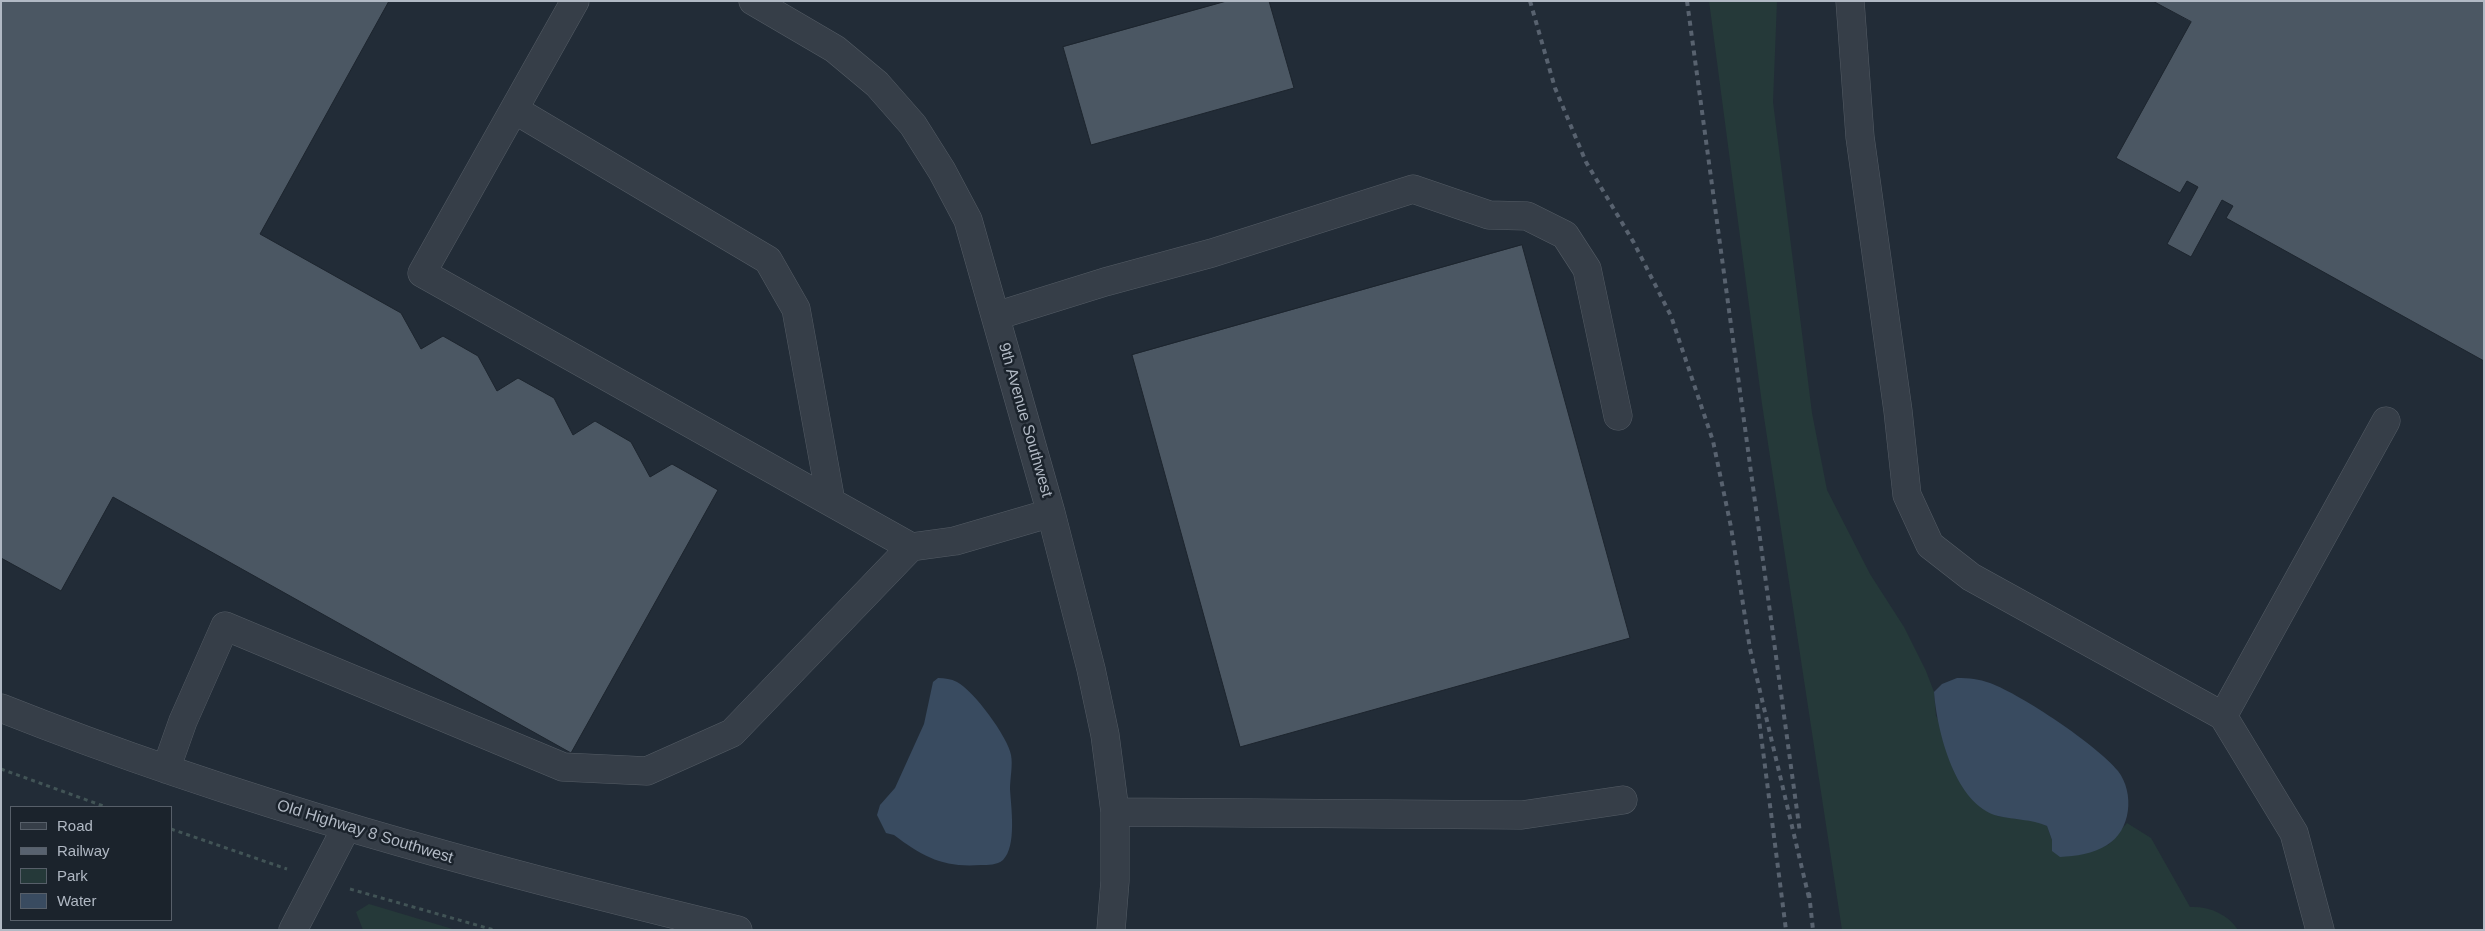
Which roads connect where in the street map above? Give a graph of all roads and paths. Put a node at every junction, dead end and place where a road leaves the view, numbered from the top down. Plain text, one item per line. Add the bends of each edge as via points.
1 (575, 1) edge
2 (754, 1) edge
3 (1850, 1) edge
4 (515, 110) junction
5 (996, 316) junction
6 (1618, 416) dead end
7 (2386, 421) dead end
8 (830, 502) junction
9 (1051, 513) junction
10 (911, 547) junction
11 (3, 713) edge
12 (2222, 716) junction
13 (1, 769) edge
14 (166, 769) junction
15 (1623, 800) dead end
16 (103, 806) edge
17 (1114, 812) junction
18 (346, 828) junction
19 (293, 930) edge
20 (738, 930) edge
21 (1111, 930) edge
22 (2320, 930) edge

1 - 4 street
2 - 5 street, 9th Avenue Southwest via 835,49 876,84 912,125 968,220
3 - 12 street via 1860,137 1907,495 1930,545 1971,577
4 - 8 street via 768,260 796,309
4 - 8 street via 422,273
5 - 6 street via 1212,253 1413,189 1489,215 1527,216 1565,235 1587,269
5 - 9 street, 9th Avenue Southwest
7 - 12 street
8 - 10 street
9 - 10 street via 955,541
9 - 17 street, 9th Avenue Southwest via 1091,668 1108,751
10 - 14 street via 732,733 647,771 563,767 225,626 183,721
11 - 14 street, Old Highway 8 Southwest
12 - 22 street via 2294,833
13 - 16 path
14 - 18 street, Old Highway 8 Southwest
15 - 17 street via 1522,815
17 - 21 street, 9th Avenue Southwest via 1115,881
18 - 19 street
18 - 20 street, Old Highway 8 Southwest via 487,868

